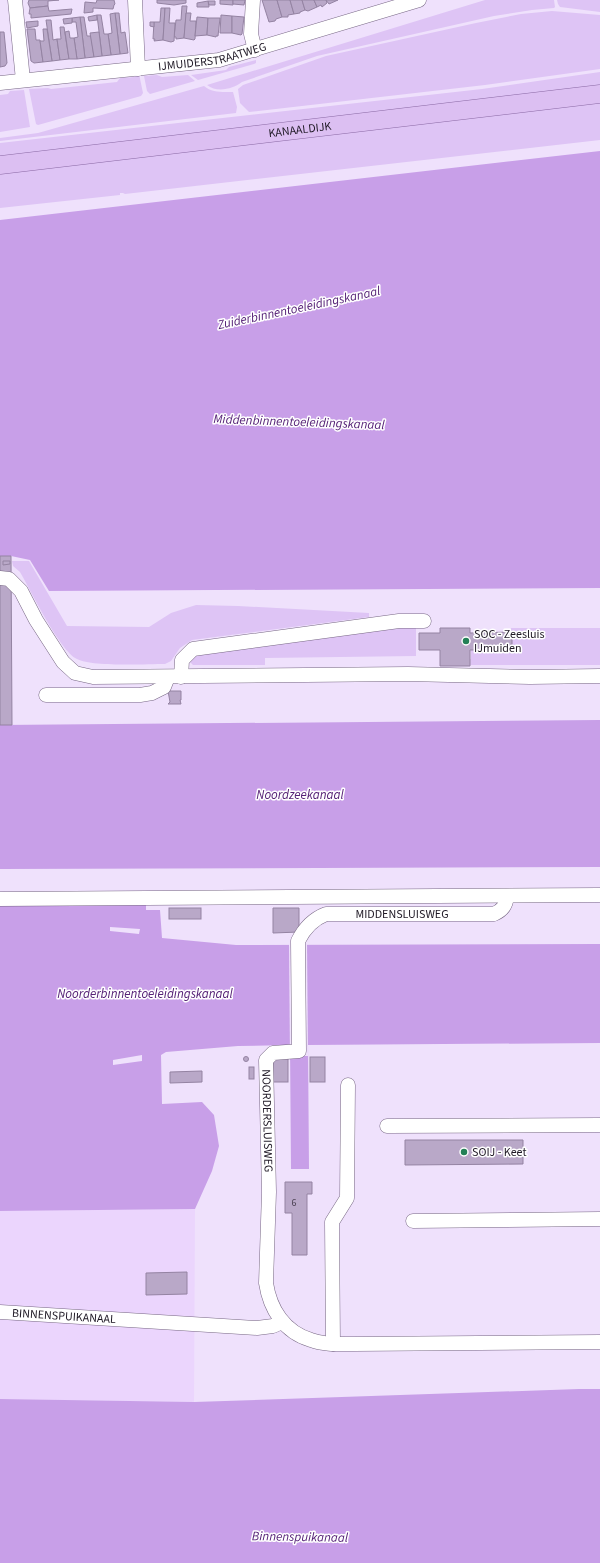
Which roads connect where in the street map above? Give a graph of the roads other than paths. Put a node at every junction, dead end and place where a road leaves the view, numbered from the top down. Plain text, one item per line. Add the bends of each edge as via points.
1 (15, 0) edge
2 (135, 0) edge
3 (253, 0) edge
4 (419, 0) edge
5 (255, 50) junction
6 (138, 69) junction
7 (23, 80) junction
8 (0, 83) edge
9 (600, 94) edge
10 (0, 165) edge
11 (1, 578) edge
12 (424, 622) dead end
13 (600, 676) edge
14 (174, 677) junction
15 (46, 695) dead end
16 (507, 896) junction
17 (600, 896) edge
18 (0, 899) edge
19 (298, 942) joint
20 (348, 1085) dead end
21 (600, 1125) edge
22 (387, 1126) dead end
23 (600, 1219) edge
24 (413, 1221) dead end
25 (0, 1312) edge
26 (282, 1322) junction
27 (600, 1342) edge
28 (333, 1344) junction

1 - 7 street
2 - 6 street
3 - 5 street via 251,34
4 - 5 street, IJMUIDERSTRAATWEG
5 - 6 street, IJMUIDERSTRAATWEG via 218,60
6 - 7 street, IJMUIDERSTRAATWEG
7 - 8 street, IJMUIDERSTRAATWEG
9 - 10 main road, KANAALDIJK
11 - 14 street via 9,579 21,591 63,662 75,673 93,677
12 - 14 street via 399,621 193,649 182,660
13 - 14 street via 393,674
14 - 15 street via 164,687 140,695
16 - 17 street
16 - 18 street
16 - 19 street, MIDDENSLUISWEG via 504,907 494,914 326,914 308,926
19 - 26 street, NOORDERSLUISWEG via 299,1051 273,1053 266,1060 266,1283 271,1303
20 - 28 street via 347,1198 332,1222
21 - 22 street
23 - 24 street
25 - 26 street, BINNENSPUIKANAAL via 257,1328
26 - 28 street via 295,1333 310,1340
27 - 28 street

